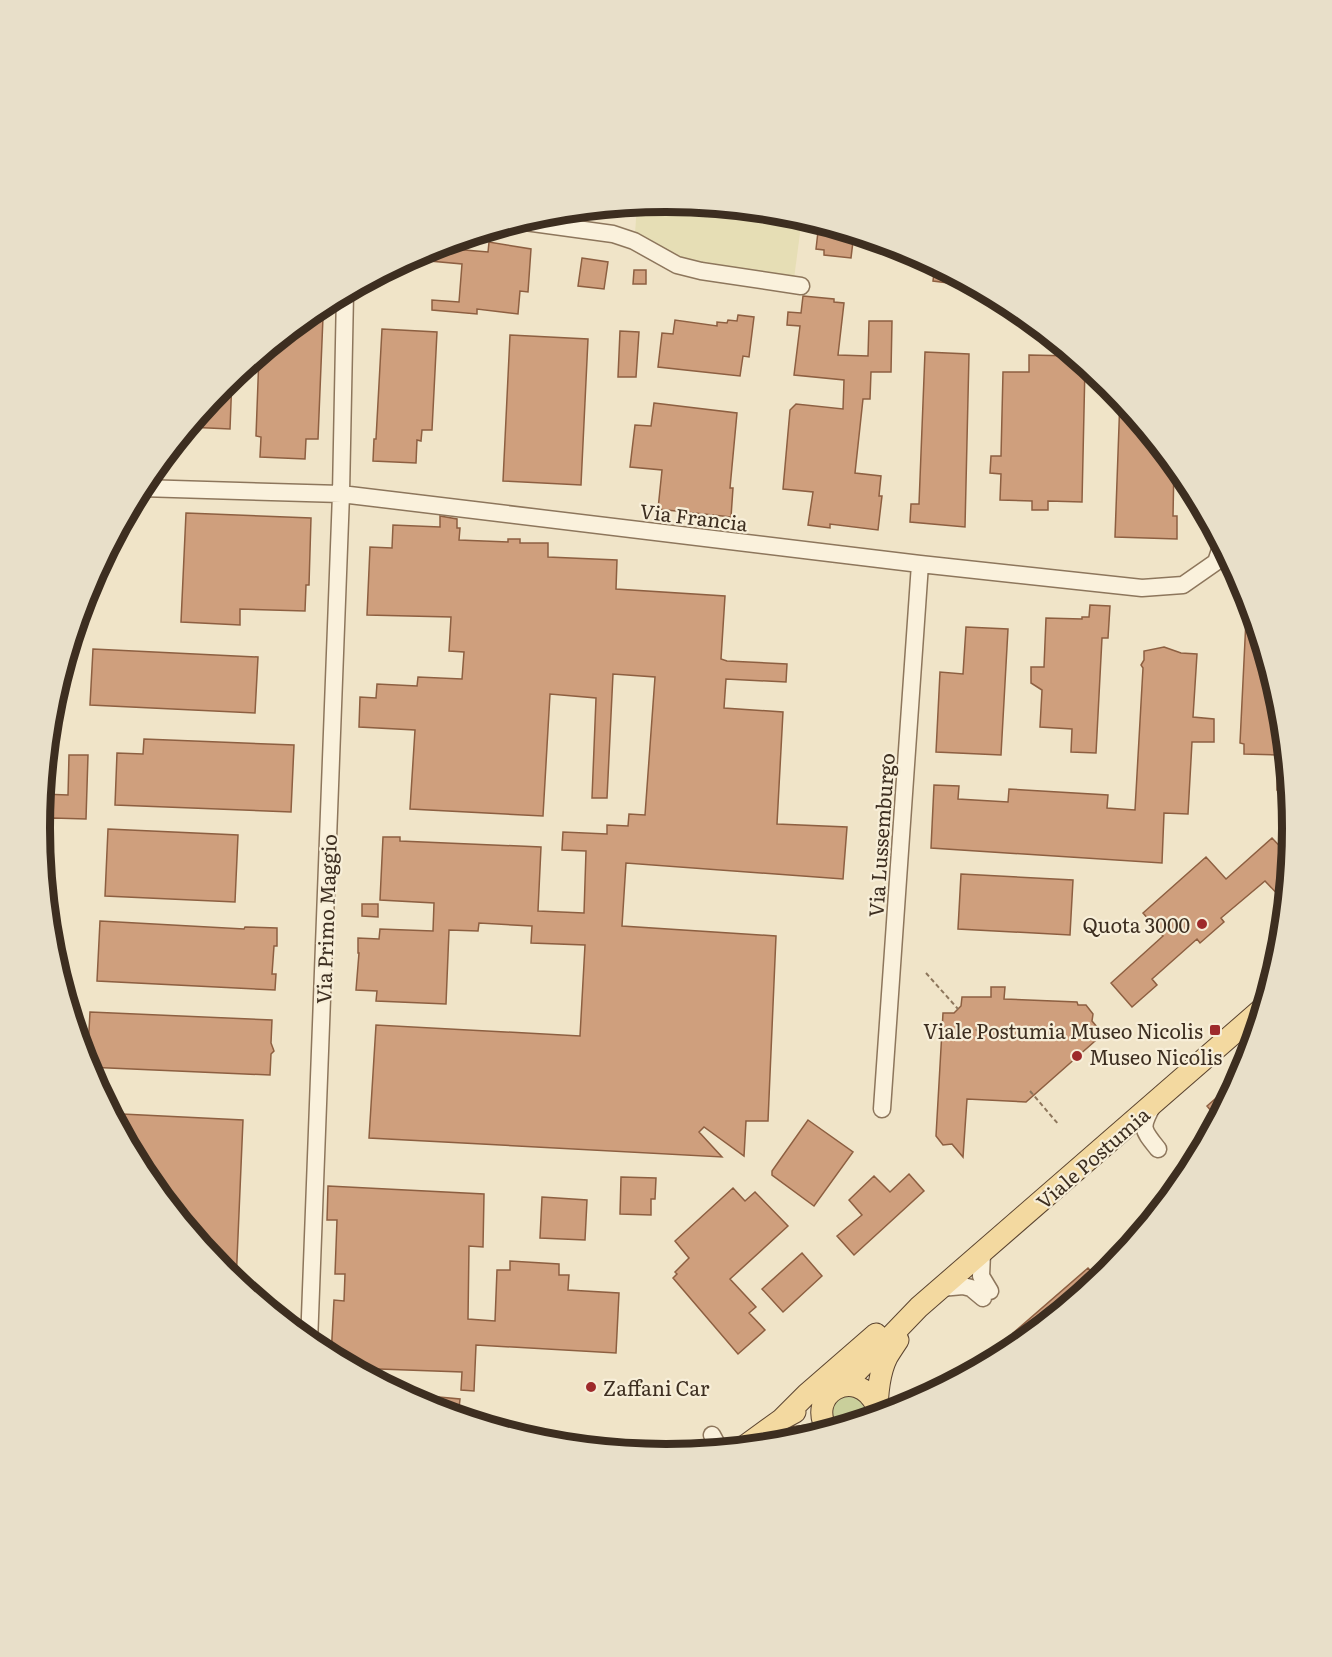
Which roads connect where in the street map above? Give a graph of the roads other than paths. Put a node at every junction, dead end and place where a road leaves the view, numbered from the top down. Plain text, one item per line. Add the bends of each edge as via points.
1 (544, 225) edge
2 (801, 286) dead end
3 (345, 303) edge
4 (152, 488) edge
5 (341, 494) junction
6 (1218, 555) edge
7 (920, 564) junction
8 (1253, 1017) edge
9 (1155, 1102) junction
10 (882, 1109) dead end
11 (1158, 1149) dead end
12 (982, 1253) junction
13 (941, 1288) junction
14 (919, 1307) junction
15 (309, 1331) edge
16 (843, 1386) junction
17 (824, 1401) junction
18 (876, 1407) edge
19 (875, 1408) edge
20 (782, 1419) junction
21 (825, 1424) edge
22 (712, 1435) dead end
23 (755, 1438) edge
24 (716, 1443) edge

1 - 2 street via 613,234 677,265 701,271
3 - 5 street, Via Primo Maggio
4 - 5 street, Via Francia
5 - 7 street, Via Francia
5 - 15 street, Via Primo Maggio
6 - 7 street, Via Francia via 1216,562 1183,585 1142,588
7 - 10 street, Via Lussemburgo
8 - 9 main road, Viale Postumia
9 - 11 street via 1144,1125 1145,1133
9 - 12 main road, Viale Postumia
12 - 13 main road, Viale Postumia
12 - 13 street via 981,1276 986,1294 963,1286
13 - 14 main road, Viale Postumia
14 - 16 main road, Viale Postumia
14 - 18 main road, Viale Postumia via 886,1358
14 - 20 main road, Viale Postumia via 890,1322
16 - 17 main road, Viale Postumia
16 - 19 main road, Viale Postumia via 860,1387
17 - 20 main road, Viale Postumia
17 - 21 main road
20 - 23 main road
22 - 24 street

